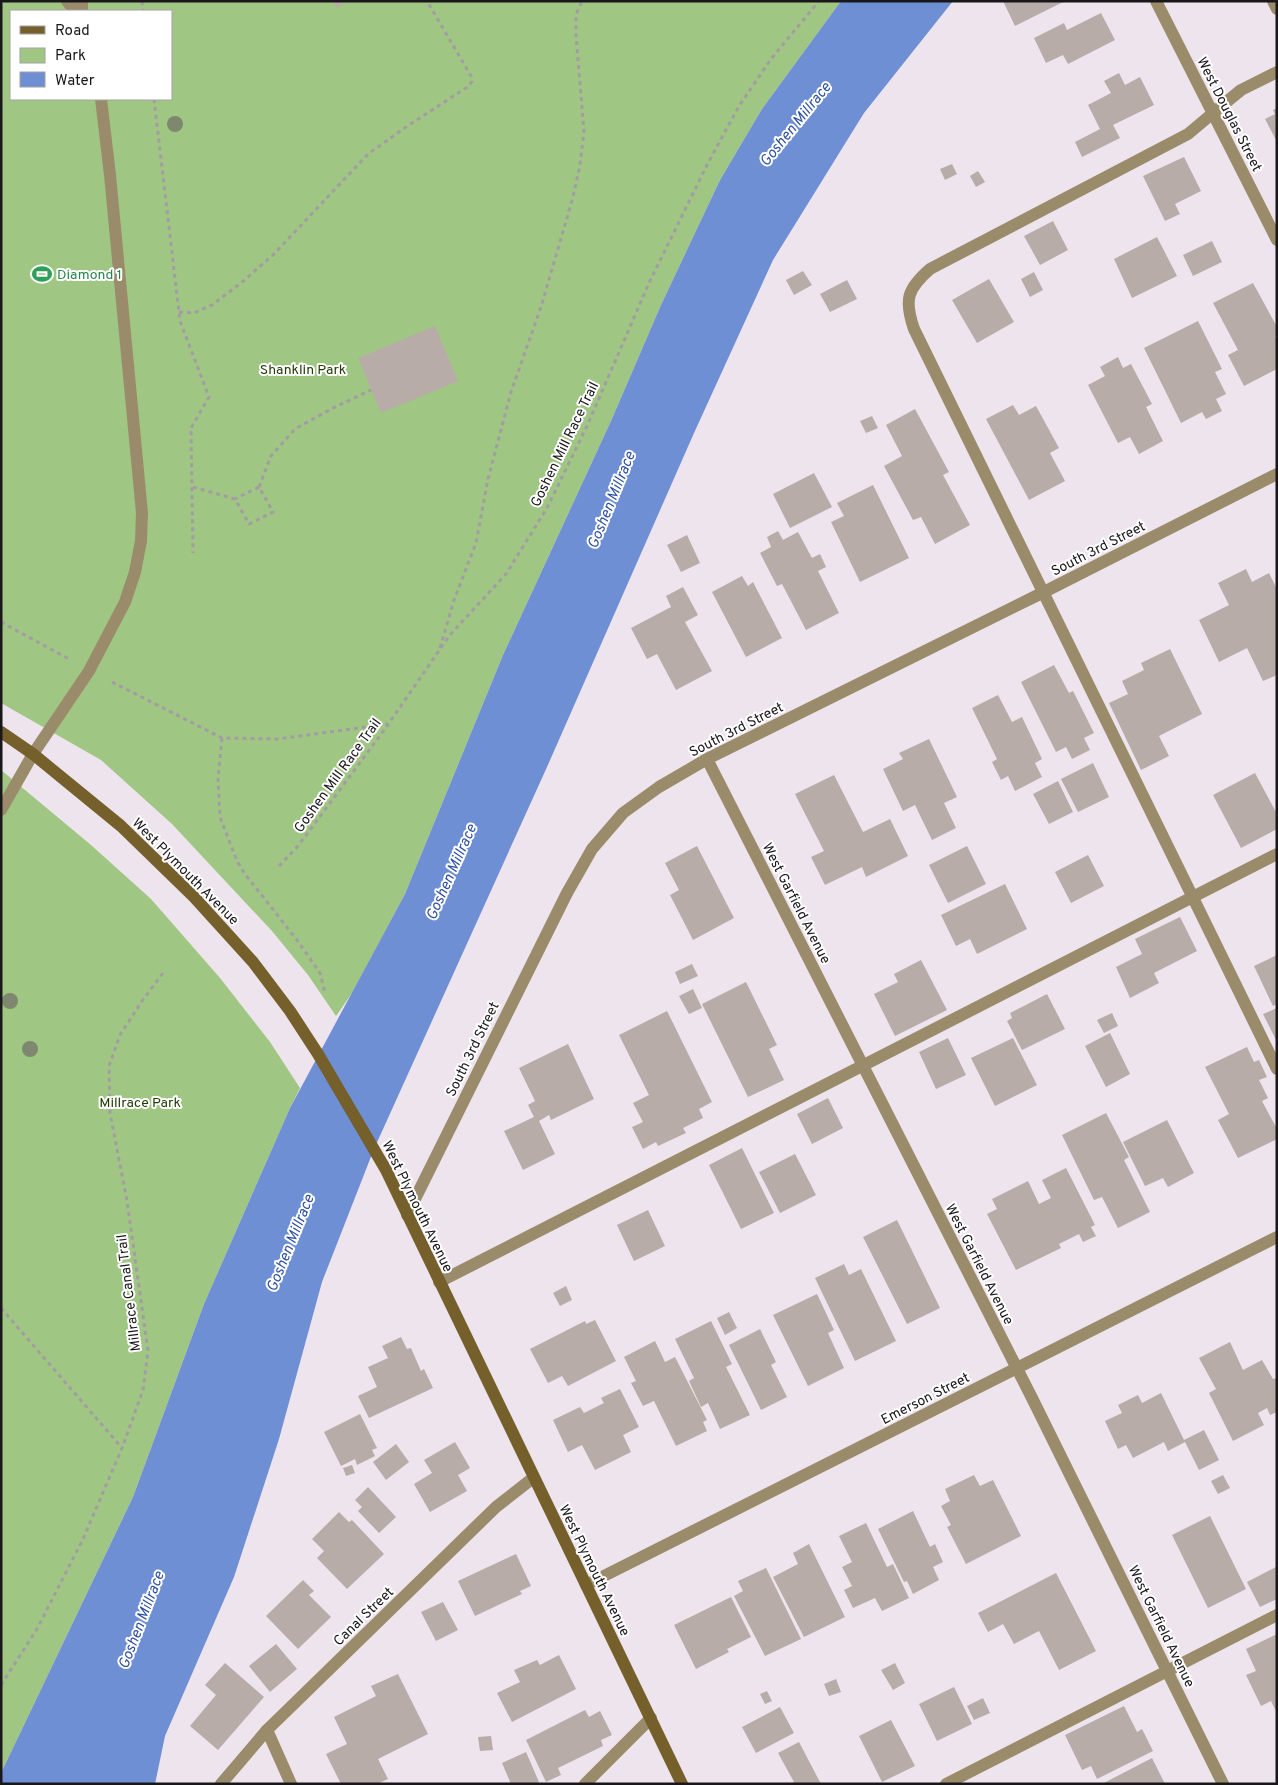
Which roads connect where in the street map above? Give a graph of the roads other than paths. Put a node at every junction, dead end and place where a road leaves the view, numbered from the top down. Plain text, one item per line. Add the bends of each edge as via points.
1 (1156, 1) edge
2 (1273, 1) edge
3 (1277, 9) edge
4 (1277, 72) edge
5 (102, 100) edge
6 (1213, 113) junction
7 (1277, 240) edge
8 (1277, 474) edge
9 (1042, 593) junction
10 (1, 732) edge
11 (33, 754) junction
12 (707, 759) junction
13 (1, 810) edge
14 (1277, 854) edge
15 (1191, 897) junction
16 (864, 1066) junction
17 (1277, 1069) edge
18 (407, 1216) junction
19 (1277, 1237) edge
20 (439, 1282) junction
21 (1017, 1369) junction
22 (534, 1478) junction
23 (586, 1585) junction
24 (1277, 1614) edge
25 (1167, 1670) junction
26 (650, 1718) junction
27 (267, 1730) junction
28 (949, 1783) edge
29 (221, 1784) edge
30 (291, 1784) edge
31 (585, 1784) edge
32 (682, 1784) edge
33 (1223, 1784) edge

1 - 6 street, West Douglas Street
2 - 3 street
4 - 6 street via 1241,90
5 - 11 street via 142,513 141,541 125,602 89,670
6 - 7 street, West Douglas Street
6 - 9 street via 1188,134 930,269 908,294 908,312 914,329
8 - 9 street, South 3rd Street
9 - 12 street, South 3rd Street
9 - 15 street
10 - 11 main road, West Plymouth Avenue
11 - 13 street
11 - 18 main road, West Plymouth Avenue via 120,826 194,897 253,962 290,1011 344,1097 386,1170
12 - 16 street, West Garfield Avenue
12 - 18 street, South 3rd Street via 622,813 592,849 567,893
14 - 15 street
15 - 16 street
15 - 17 street
16 - 20 street
16 - 21 street, West Garfield Avenue
18 - 20 main road, West Plymouth Avenue
19 - 21 street, Emerson Street
20 - 22 main road, West Plymouth Avenue
21 - 23 street, Emerson Street
21 - 25 street, West Garfield Avenue
22 - 23 main road, West Plymouth Avenue
22 - 27 street, Canal Street via 496,1507
23 - 26 main road, West Plymouth Avenue
24 - 25 street
25 - 28 street
25 - 33 street, West Garfield Avenue
26 - 31 street
26 - 32 main road, West Plymouth Avenue
27 - 29 street, Canal Street
27 - 30 street

